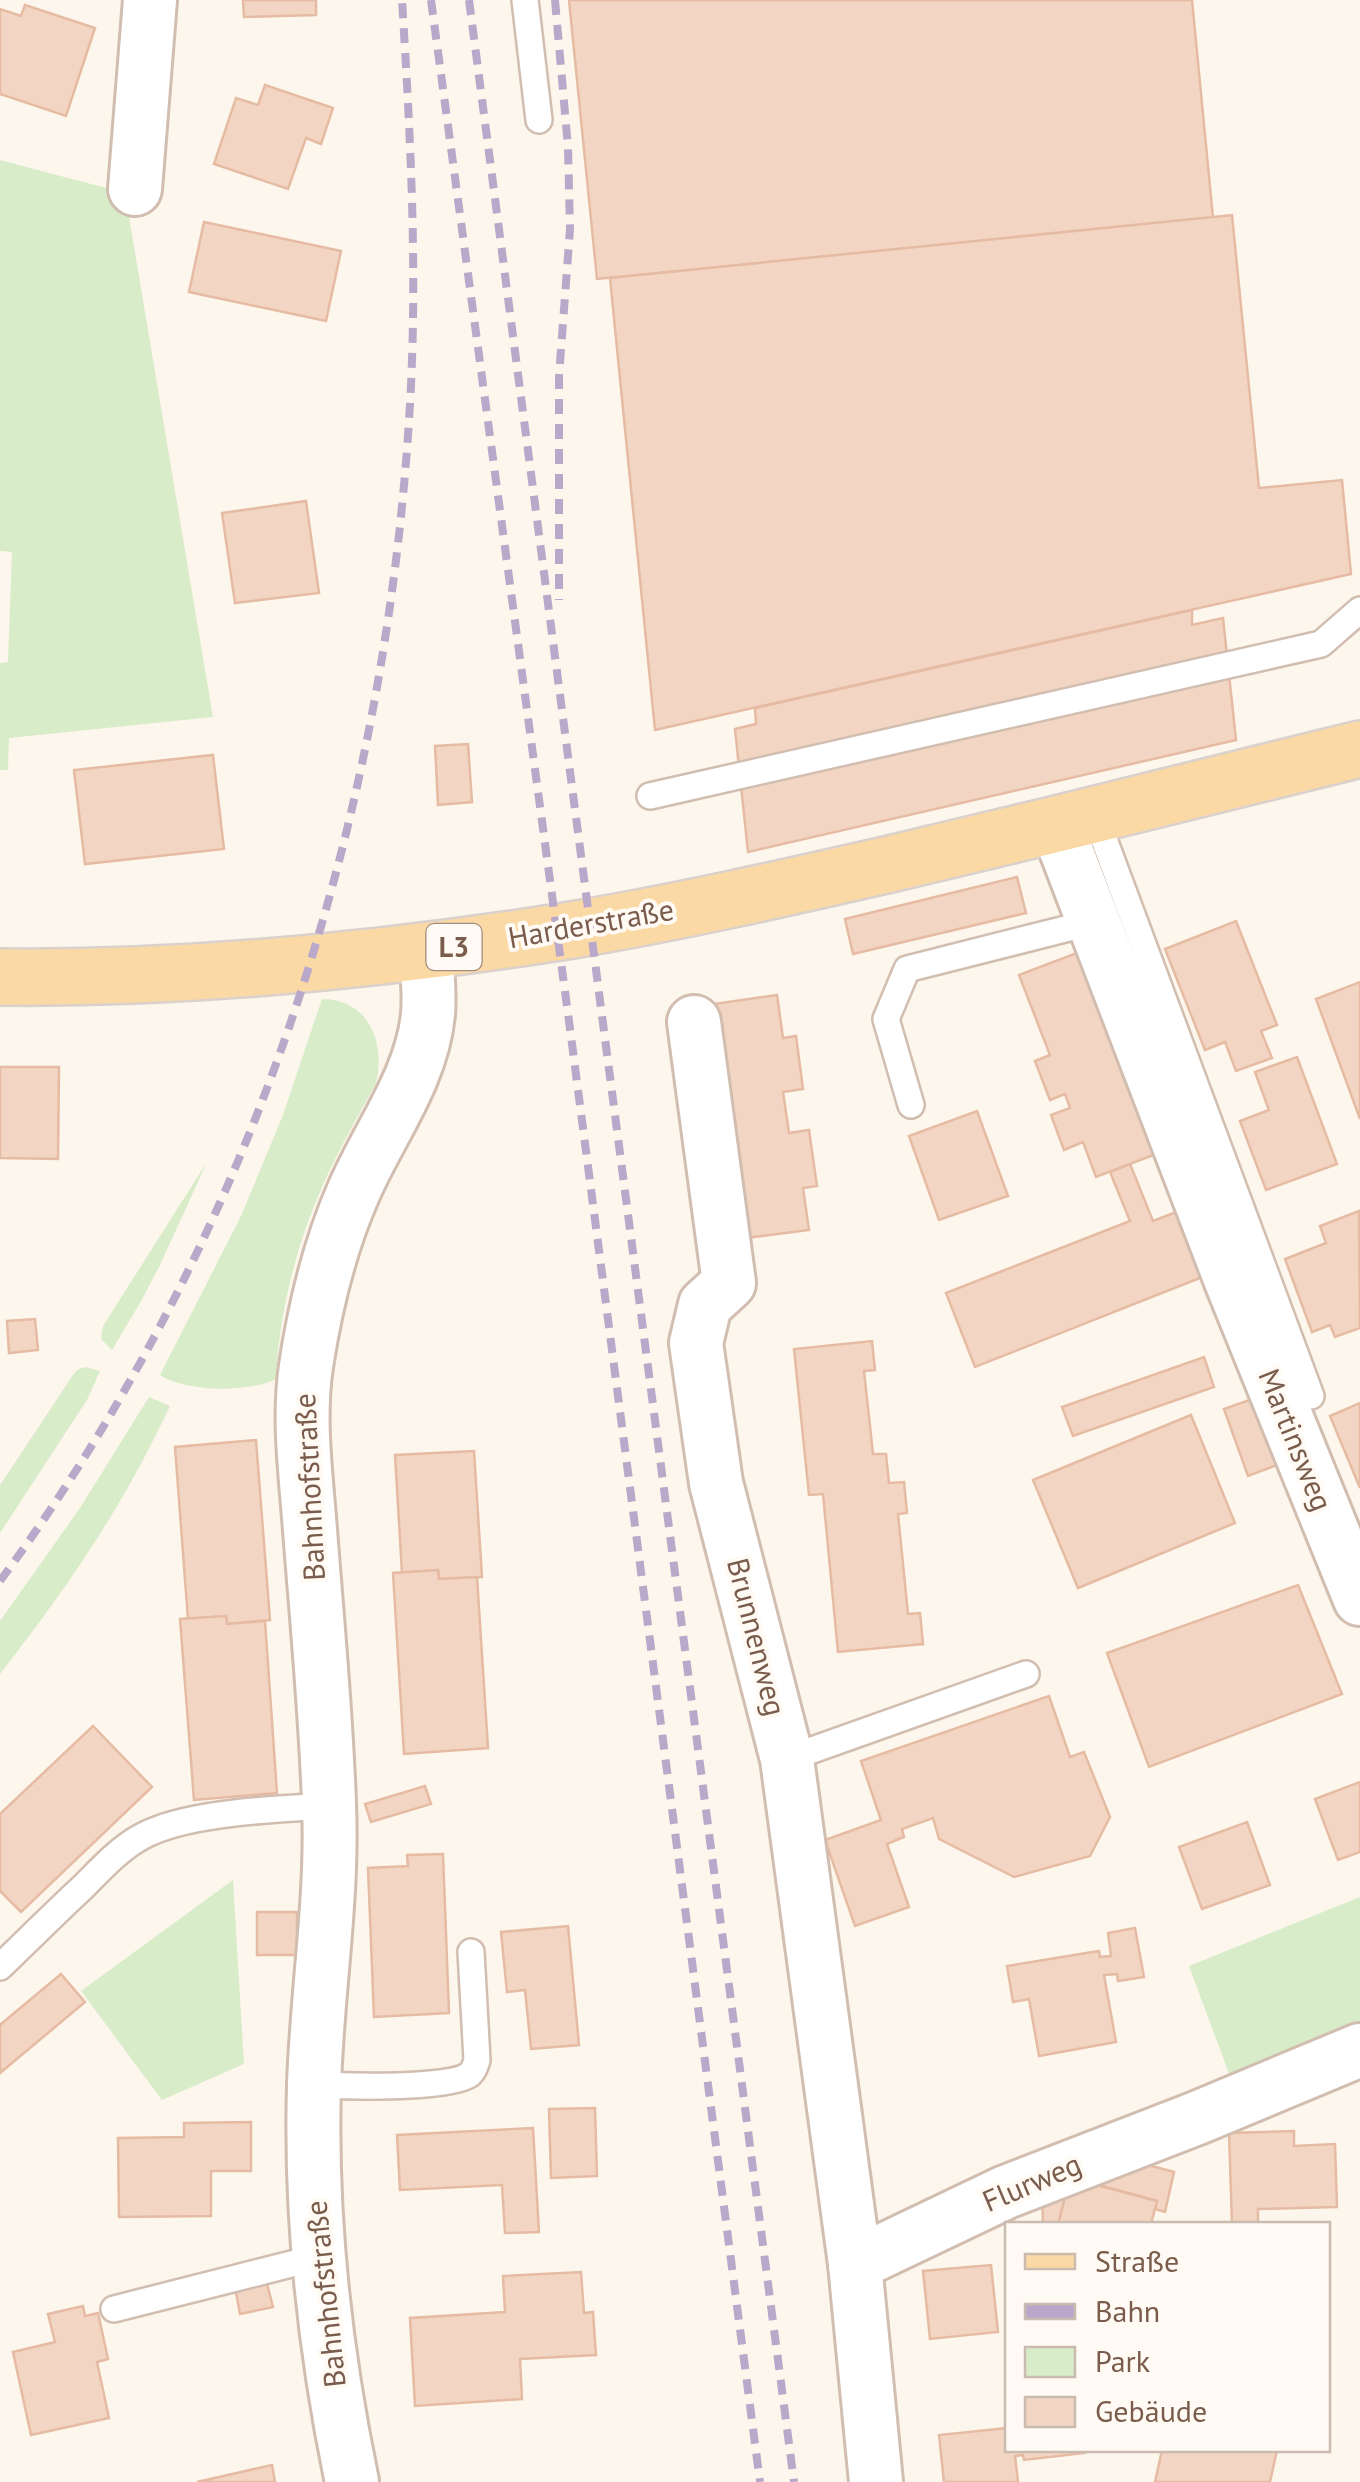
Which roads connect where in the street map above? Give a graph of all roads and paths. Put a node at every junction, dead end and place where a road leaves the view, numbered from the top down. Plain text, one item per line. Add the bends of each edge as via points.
1 (150, 0) edge
2 (525, 0) edge
3 (539, 120) dead end
4 (135, 188) dead end
5 (1360, 610) edge
6 (1358, 756) edge
7 (650, 796) dead end
8 (1075, 819) junction
9 (1093, 922) junction
10 (426, 951) junction
11 (0, 978) edge
12 (694, 1022) dead end
13 (911, 1104) dead end
14 (1311, 1396) dead end
15 (1360, 1599) edge
16 (1026, 1674) dead end
17 (787, 1759) junction
18 (330, 1806) junction
19 (471, 1952) dead end
20 (0, 1967) edge
21 (1360, 2050) edge
22 (314, 2086) junction
23 (319, 2257) junction
24 (855, 2264) junction
25 (114, 2308) dead end
26 (352, 2482) edge
27 (876, 2482) edge

1 - 4 street
2 - 3 lane
5 - 7 lane via 1321,644
6 - 8 main road, Harderstraße / L3
8 - 9 street
8 - 10 main road, Harderstraße / L3 via 789,887
8 - 14 lane
9 - 13 lane via 907,969 886,1019
9 - 15 street, Martinsweg
10 - 11 main road, Harderstraße / L3 via 233,969
10 - 18 street, Bahnhofstraße via 428,1016 418,1060 340,1223 305,1372
12 - 17 street, Brunnenweg via 728,1283 705,1305 696,1343 716,1484
16 - 17 lane
17 - 24 street, Brunnenweg
18 - 20 lane via 204,1819 142,1836
18 - 22 street, Bahnhofstraße
19 - 22 lane via 476,2060 468,2077
21 - 24 street, Flurweg via 1006,2192
22 - 23 street, Bahnhofstraße
23 - 25 lane
23 - 26 street, Bahnhofstraße
24 - 27 street

